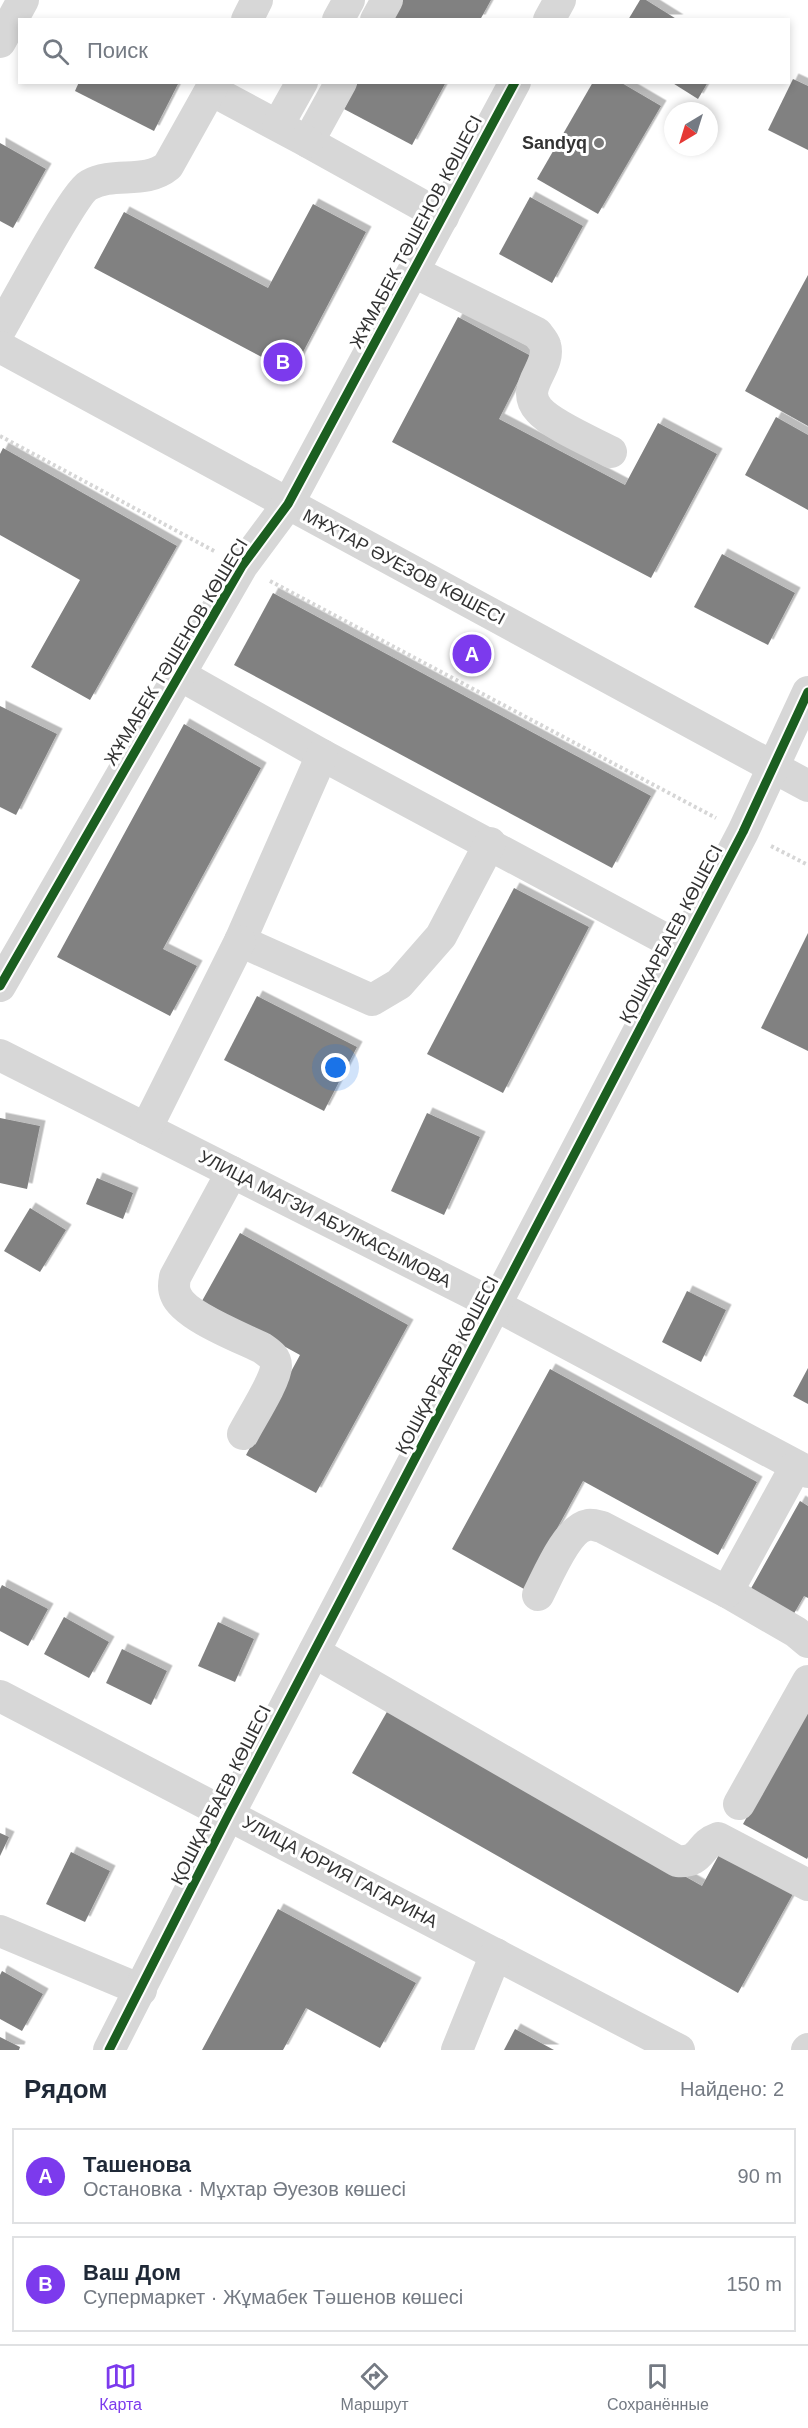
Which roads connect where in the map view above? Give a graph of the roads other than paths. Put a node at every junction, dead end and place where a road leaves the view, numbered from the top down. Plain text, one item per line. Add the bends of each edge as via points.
1 (23, 0) edge
2 (257, 0) edge
3 (349, 0) edge
4 (387, 0) edge
5 (560, 0) edge
6 (248, 18) edge
7 (339, 18) edge
8 (377, 18) edge
9 (550, 18) edge
10 (0, 42) edge
11 (301, 84) edge
12 (340, 84) edge
13 (514, 84) edge
14 (213, 86) edge
15 (278, 125) junction
16 (308, 142) junction
17 (443, 217) junction
18 (414, 272) junction
19 (0, 330) edge
20 (0, 346) edge
21 (611, 452) dead end
22 (288, 504) junction
23 (180, 675) junction
24 (808, 692) edge
25 (322, 755) junction
26 (772, 767) junction
27 (808, 786) edge
28 (490, 843) junction
29 (240, 941) junction
30 (682, 948) junction
31 (0, 986) edge
32 (0, 1055) edge
33 (146, 1129) junction
34 (232, 1172) junction
35 (497, 1306) junction
36 (243, 1434) dead end
37 (802, 1469) edge
38 (727, 1592) junction
39 (538, 1595) dead end
40 (808, 1642) edge
41 (314, 1652) junction
42 (808, 1681) edge
43 (0, 1696) edge
44 (739, 1804) dead end
45 (230, 1814) junction
46 (808, 1885) edge
47 (0, 1932) edge
48 (496, 1954) junction
49 (141, 1990) junction
50 (109, 2050) edge
51 (457, 2050) edge
52 (679, 2050) edge

1 - 10 street
2 - 6 street
3 - 7 street
4 - 8 street
5 - 9 street
11 - 15 street
12 - 16 street
13 - 17 street, ЖҰМАБЕК ТӘШЕНОВ КӨШЕСІ
14 - 15 street
14 - 19 street via 168,166 159,174 87,186
15 - 16 street
16 - 17 street
17 - 18 street, ЖҰМАБЕК ТӘШЕНОВ КӨШЕСІ
18 - 21 street via 537,333 545,345 544,357 531,399 550,419
18 - 22 street, ЖҰМАБЕК ТӘШЕНОВ КӨШЕСІ
20 - 22 street, МҰХТАР ӘУЕЗОВ КӨШЕСІ
22 - 23 street, ЖҰМАБЕК ТӘШЕНОВ КӨШЕСІ via 242,566
22 - 26 street, МҰХТАР ӘУЕЗОВ КӨШЕСІ
23 - 25 street
23 - 31 street, ЖҰМАБЕК ТӘШЕНОВ КӨШЕСІ
24 - 26 street, ҚОШҚАРБАЕВ КӨШЕСІ
25 - 28 street
25 - 29 street
26 - 27 street, МҰХТАР ӘУЕЗОВ КӨШЕСІ
26 - 30 street, ҚОШҚАРБАЕВ КӨШЕСІ
28 - 29 street via 441,936 399,984 372,1000
28 - 30 street
29 - 33 street
30 - 35 street, ҚОШҚАРБАЕВ КӨШЕСІ
32 - 33 street, УЛИЦА МАГЗИ АБУЛКАСЫМОВА
33 - 34 street, УЛИЦА МАГЗИ АБУЛКАСЫМОВА
34 - 35 street, УЛИЦА МАГЗИ АБУЛКАСЫМОВА
34 - 36 street via 175,1277 174,1286 176,1296 190,1312 273,1356 273,1377
35 - 37 street, УЛИЦА МАГЗИ АБУЛКАСЫМОВА
35 - 41 street, ҚОШҚАРБАЕВ КӨШЕСІ
37 - 38 street
38 - 39 street via 602,1527 589,1524 580,1528 561,1550
38 - 40 street
41 - 45 street, ҚОШҚАРБАЕВ КӨШЕСІ
41 - 46 street via 677,1861 695,1859 711,1840 718,1838
42 - 44 street
43 - 45 street, УЛИЦА ЮРИЯ ГАГАРИНА
45 - 48 street, УЛИЦА ЮРИЯ ГАГАРИНА
45 - 49 street, ҚОШҚАРБАЕВ КӨШЕСІ
47 - 49 street
48 - 51 street
48 - 52 street, УЛИЦА ЮРИЯ ГАГАРИНА
49 - 50 street, ҚОШҚАРБАЕВ КӨШЕСІ

